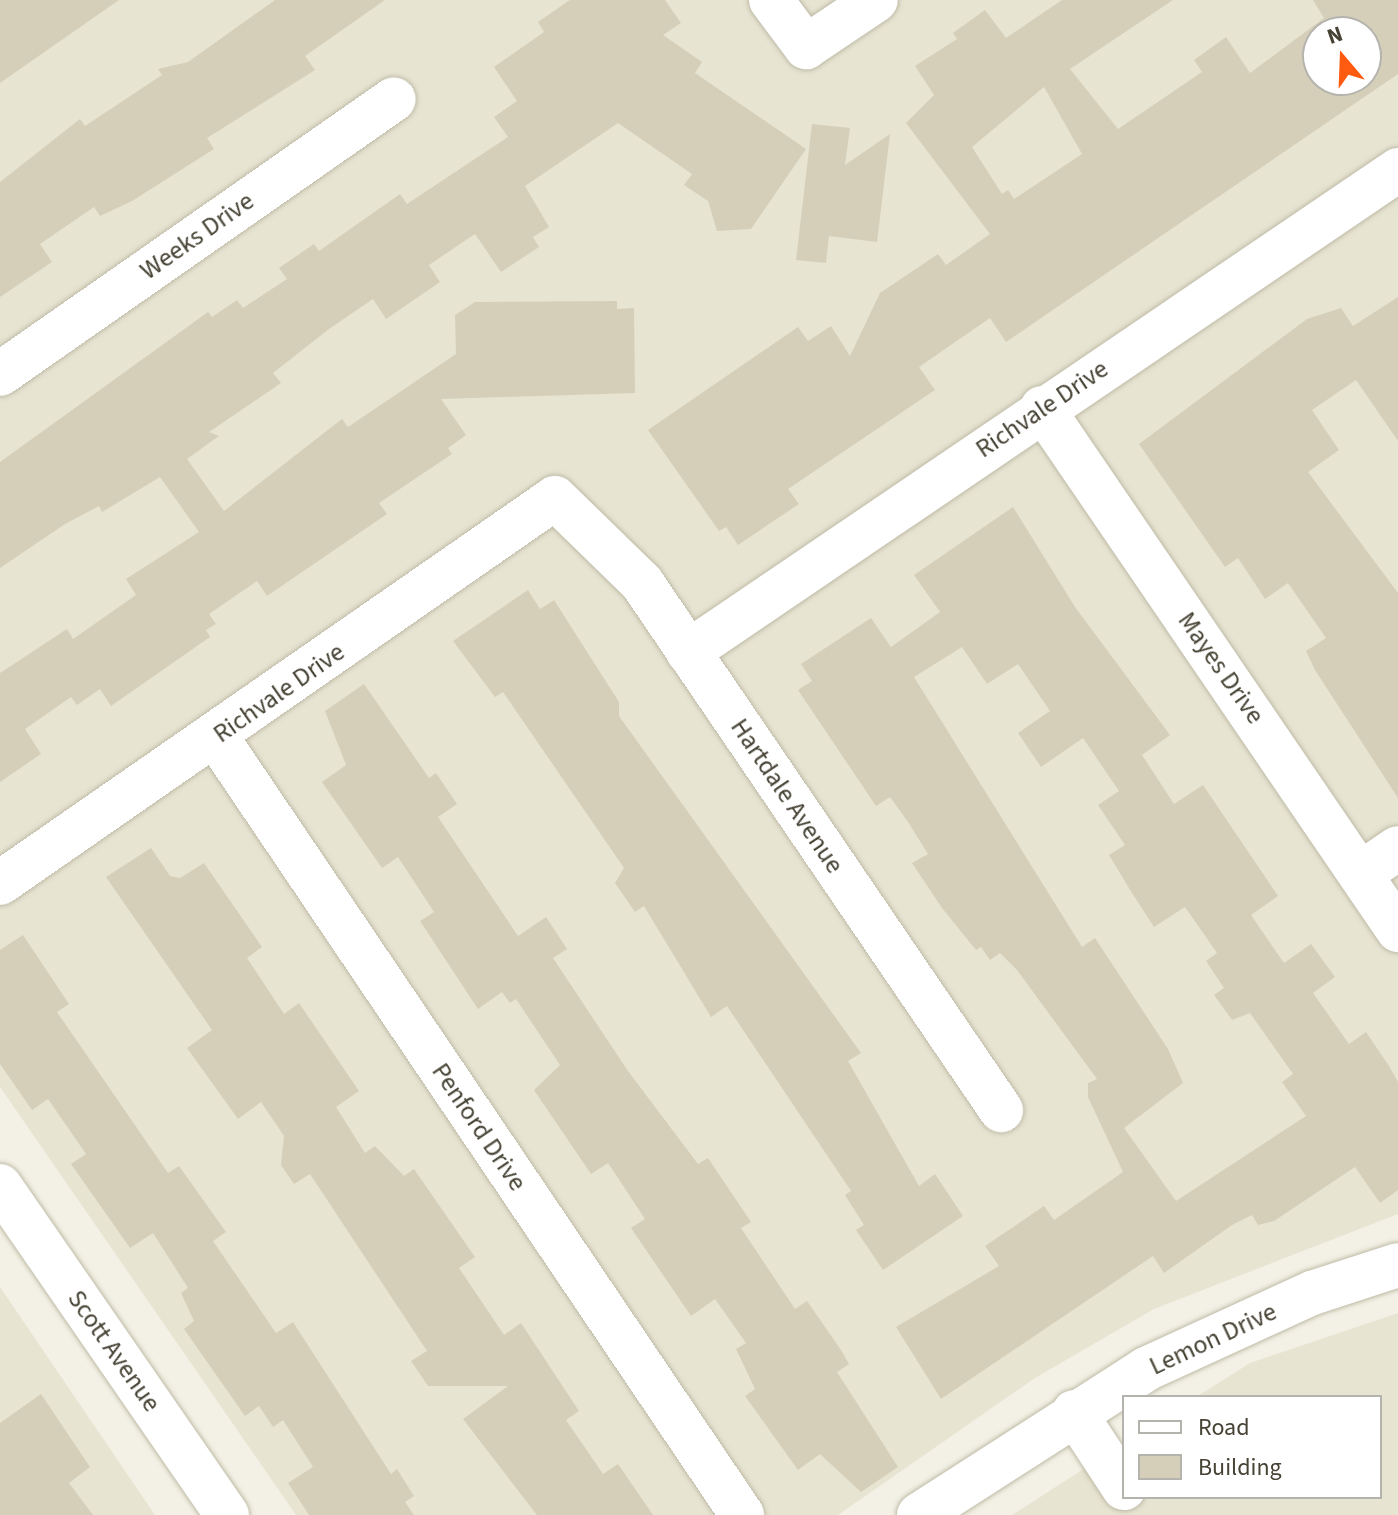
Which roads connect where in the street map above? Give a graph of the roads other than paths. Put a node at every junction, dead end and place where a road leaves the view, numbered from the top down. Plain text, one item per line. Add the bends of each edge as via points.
1 (771, 0) edge
2 (876, 0) edge
3 (394, 99) dead end
4 (1398, 170) edge
5 (0, 374) edge
6 (1042, 408) junction
7 (555, 498) joint
8 (688, 652) junction
9 (217, 738) junction
10 (1398, 848) edge
11 (1363, 872) junction
12 (0, 883) edge
13 (1398, 930) edge
14 (1001, 1110) dead end
15 (0, 1186) edge
16 (1398, 1265) edge
17 (1074, 1412) junction
18 (1122, 1485) edge
19 (227, 1515) edge
20 (742, 1515) edge
21 (919, 1515) edge

1 - 2 street via 806,47
3 - 5 street, Weeks Drive
4 - 6 street, Richvale Drive
6 - 8 street, Richvale Drive
6 - 11 street, Mayes Drive
7 - 8 street, Hartdale Avenue via 642,583
7 - 9 street, Richvale Drive
8 - 14 street, Hartdale Avenue
9 - 12 street, Richvale Drive
9 - 20 street, Penford Drive
10 - 11 street
11 - 13 street, Mayes Drive
15 - 19 street, Scott Avenue
16 - 17 street, Lemon Drive via 1298,1299 1146,1369
17 - 18 street
17 - 21 street, Lemon Drive

